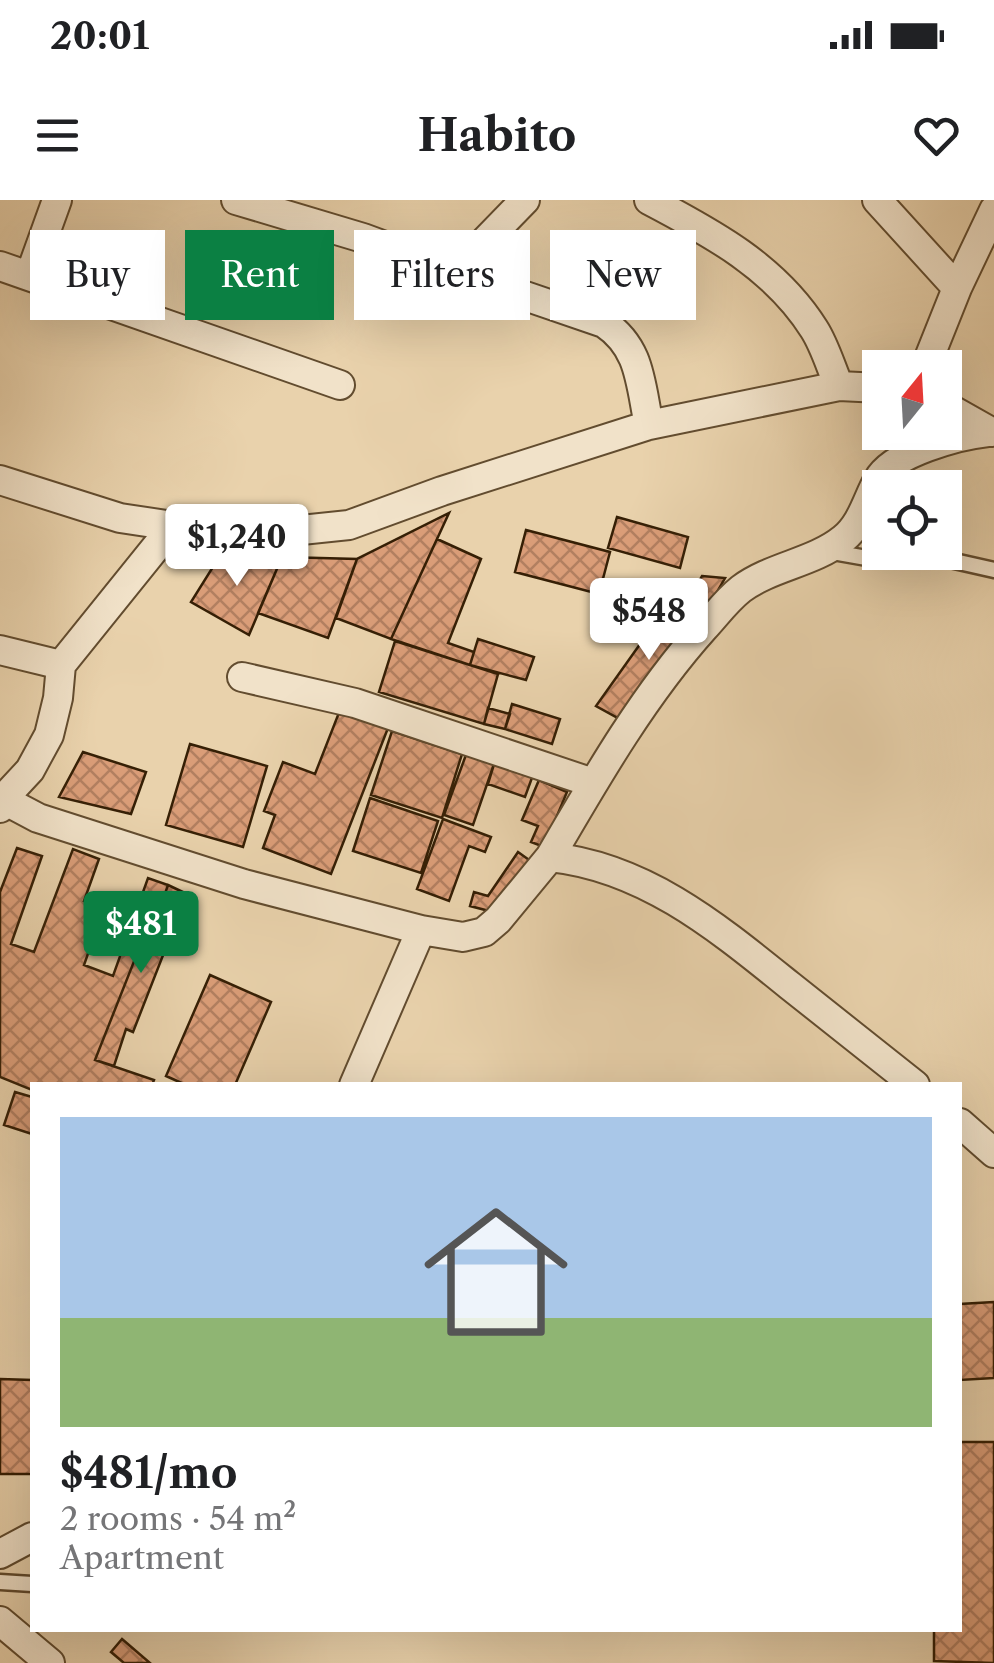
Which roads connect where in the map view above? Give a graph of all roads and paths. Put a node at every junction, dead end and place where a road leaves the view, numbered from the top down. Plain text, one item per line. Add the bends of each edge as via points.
1 (57, 200) edge
2 (236, 200) edge
3 (524, 200) edge
4 (649, 200) edge
5 (877, 200) edge
6 (994, 210) edge
7 (46, 230) edge
8 (495, 230) edge
9 (354, 235) edge
10 (0, 266) edge
11 (30, 275) edge
12 (957, 288) junction
13 (530, 298) edge
14 (157, 320) edge
15 (932, 350) edge
16 (340, 385) dead end
17 (839, 386) junction
18 (862, 387) edge
19 (962, 416) edge
20 (648, 425) junction
21 (991, 432) edge
22 (0, 480) edge
23 (173, 526) junction
24 (826, 550) junction
25 (994, 570) edge
26 (0, 650) edge
27 (61, 664) junction
28 (242, 677) dead end
29 (593, 783) junction
30 (1, 802) edge
31 (550, 857) junction
32 (421, 930) junction
33 (355, 1082) edge
34 (912, 1082) edge
35 (962, 1125) edge
36 (994, 1153) edge
37 (30, 1538) edge
38 (0, 1554) edge
39 (0, 1582) edge
40 (30, 1584) edge
41 (0, 1621) edge
42 (50, 1663) edge

1 - 7 street
2 - 9 street
3 - 8 street
4 - 17 street via 708,230 790,295 816,332
5 - 12 street
6 - 12 street
10 - 11 street
12 - 15 street
13 - 20 street via 623,336 636,362
14 - 16 street
17 - 18 street
17 - 20 street
19 - 21 street
20 - 23 street via 349,525 263,534
21 - 24 street via 966,434 880,474 860,519
22 - 23 street via 120,518
23 - 27 street
24 - 25 lane via 878,560 940,558
24 - 29 street via 737,592 678,657
26 - 27 street
27 - 30 street via 49,735
28 - 29 street via 355,703
29 - 31 street
30 - 32 street via 226,878
31 - 32 street via 484,932 463,937
31 - 34 street via 601,866 662,892 722,931
32 - 33 street
35 - 36 street
37 - 38 street
39 - 40 lane
41 - 42 street

